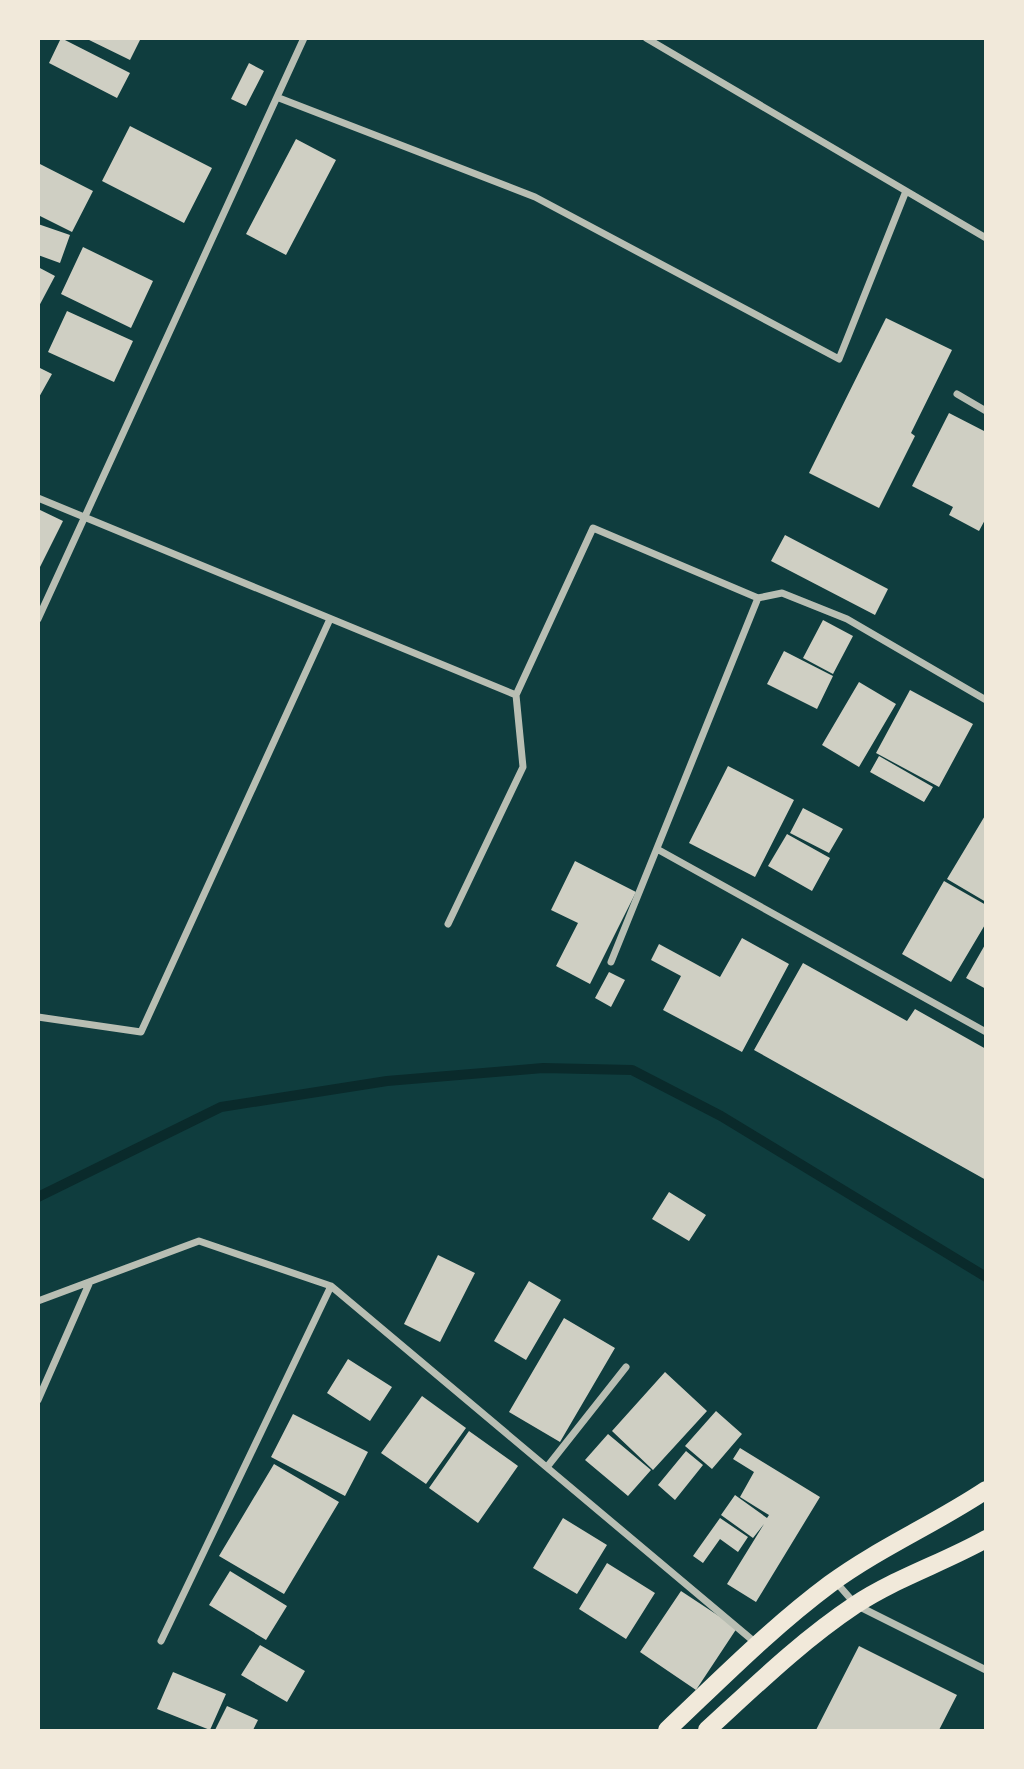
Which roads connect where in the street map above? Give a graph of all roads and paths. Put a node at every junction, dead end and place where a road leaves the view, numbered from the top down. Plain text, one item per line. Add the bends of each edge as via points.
1 (304, 38) edge
2 (646, 38) edge
3 (279, 98) junction
4 (906, 191) junction
5 (985, 238) edge
6 (957, 394) dead end
7 (985, 411) edge
8 (38, 498) edge
9 (83, 519) junction
10 (758, 597) junction
11 (38, 619) edge
12 (330, 619) junction
13 (516, 695) junction
14 (985, 700) edge
15 (657, 849) junction
16 (448, 924) dead end
17 (611, 962) dead end
18 (38, 1017) edge
19 (985, 1032) edge
20 (89, 1284) junction
21 (331, 1286) junction
22 (38, 1301) edge
23 (626, 1367) dead end
24 (38, 1400) edge
25 (547, 1467) junction
26 (985, 1490) edge
27 (985, 1539) edge
28 (835, 1581) junction
29 (856, 1605) junction
30 (160, 1641) dead end
31 (757, 1644) junction
32 (985, 1670) edge
33 (667, 1731) edge
34 (707, 1731) edge

1 - 3 street
2 - 4 street
3 - 4 street via 536,197 839,359
3 - 9 street
4 - 5 street
6 - 7 street
8 - 9 street
9 - 11 street
9 - 12 street
10 - 13 street via 593,528
10 - 14 street via 782,593 847,619
10 - 15 street
12 - 13 street
12 - 18 street via 141,1032
13 - 16 street via 523,766
15 - 17 street
15 - 19 street
20 - 21 street via 200,1241
20 - 22 street
20 - 24 street
21 - 25 street
21 - 30 street
23 - 25 street
25 - 31 street
26 - 28 main road
27 - 29 main road
28 - 29 street
28 - 31 main road
29 - 32 street
29 - 34 main road via 780,1664
31 - 33 main road

